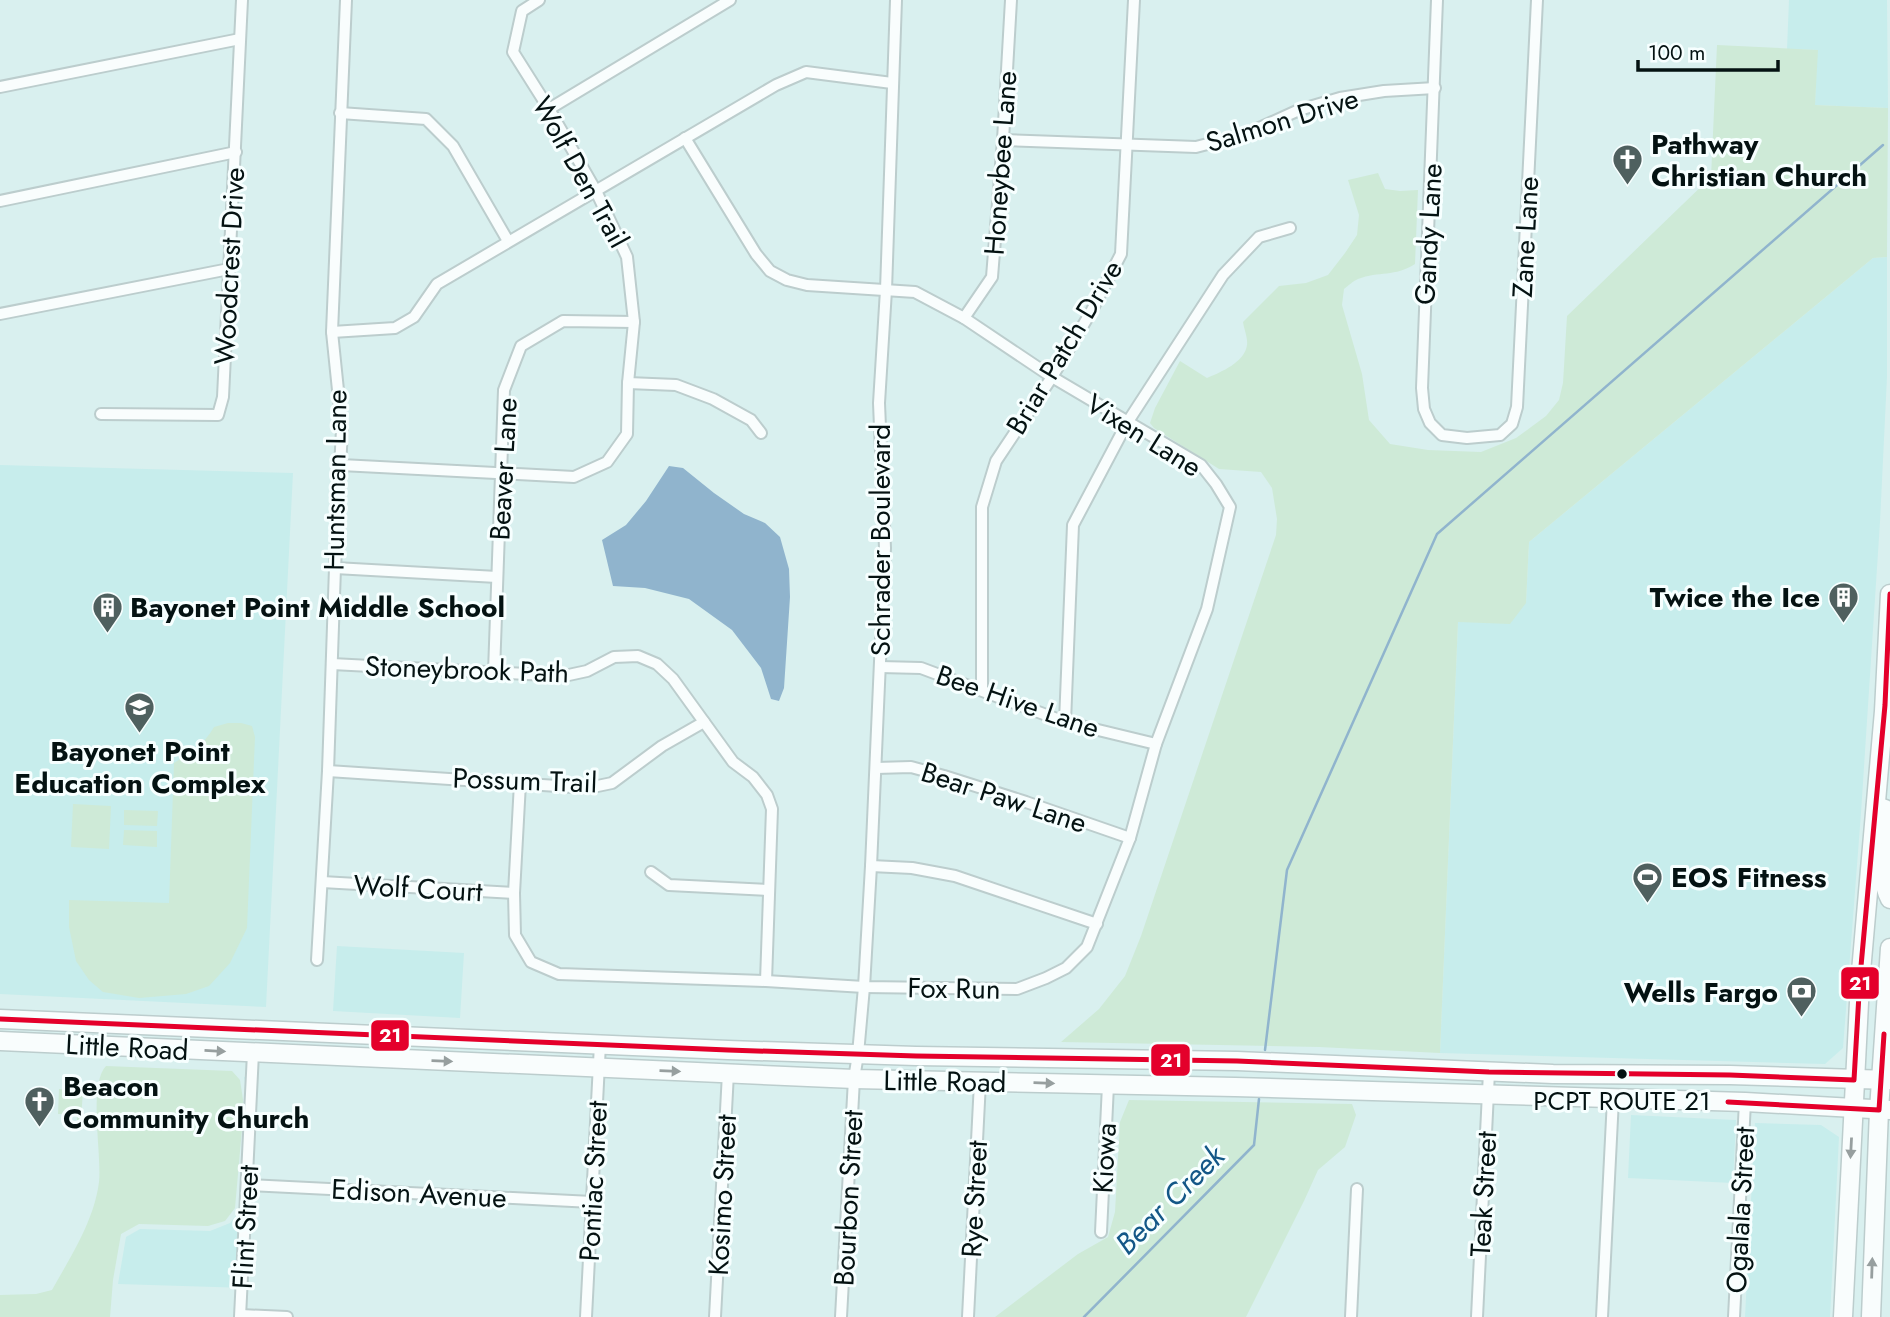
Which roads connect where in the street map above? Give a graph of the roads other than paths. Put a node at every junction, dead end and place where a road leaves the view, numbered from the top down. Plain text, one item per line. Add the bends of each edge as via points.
1 (242, 0) edge
2 (346, 0) edge
3 (539, 0) edge
4 (730, 0) edge
5 (896, 0) edge
6 (1011, 0) edge
7 (1134, 0) edge
8 (1437, 0) edge
9 (1536, 0) edge
10 (240, 39) junction
11 (892, 83) junction
12 (0, 86) edge
13 (1435, 88) junction
14 (549, 109) junction
15 (340, 113) junction
16 (685, 138) junction
17 (1003, 139) junction
18 (1126, 144) junction
19 (236, 152) junction
20 (596, 191) junction
21 (0, 201) edge
22 (1290, 228) dead end
23 (508, 241) junction
24 (229, 269) junction
25 (886, 290) junction
26 (0, 314) edge
27 (964, 318) junction
28 (634, 322) junction
29 (332, 332) junction
30 (1052, 377) junction
31 (628, 383) junction
32 (102, 414) dead end
33 (1127, 423) junction
34 (761, 433) dead end
35 (1467, 438) joint
36 (341, 465) junction
37 (502, 474) junction
38 (1230, 507) joint
39 (335, 568) junction
40 (497, 577) junction
41 (1890, 594) edge
42 (332, 664) junction
43 (880, 667) junction
44 (494, 672) junction
45 (982, 690) junction
46 (1887, 716) edge
47 (704, 722) junction
48 (1065, 722) junction
49 (1156, 744) junction
50 (876, 768) junction
51 (328, 771) junction
52 (520, 783) junction
53 (1876, 806) junction
54 (1130, 838) junction
55 (871, 866) junction
56 (651, 872) dead end
57 (322, 882) junction
58 (769, 890) junction
59 (514, 893) junction
60 (1890, 899) edge
61 (1097, 924) junction
62 (1890, 948) edge
63 (317, 960) dead end
64 (765, 981) junction
65 (864, 987) junction
66 (0, 1019) edge
67 (0, 1041) edge
68 (600, 1044) junction
69 (253, 1053) junction
70 (858, 1054) junction
71 (598, 1068) junction
72 (1489, 1072) junction
73 (728, 1073) junction
74 (854, 1079) junction
75 (1854, 1080) junction
76 (1885, 1080) edge
77 (980, 1082) junction
78 (1108, 1085) junction
79 (1488, 1095) junction
80 (1613, 1100) junction
81 (1745, 1102) junction
82 (1871, 1110) edge
83 (247, 1185) junction
84 (1357, 1189) dead end
85 (592, 1202) junction
86 (1101, 1232) dead end
87 (241, 1316) edge
88 (287, 1317) edge
89 (586, 1317) edge
90 (715, 1317) edge
91 (841, 1317) edge
92 (968, 1317) edge
93 (1351, 1317) edge
94 (1477, 1317) edge
95 (1602, 1317) edge
96 (1734, 1317) edge
97 (1843, 1317) edge
98 (1871, 1317) edge

1 - 10 street, Woodcrest Drive
2 - 15 street, Huntsman Lane
3 - 14 street, Wolf Den Trail via 522,10 513,52
4 - 14 street
5 - 11 street, Schrader Boulevard
6 - 17 street, Honeybee Lane
7 - 18 street, Briar Patch Drive
8 - 13 street, Gandy Lane
9 - 35 street, Zane Lane via 1517,407 1512,424 1500,435
10 - 12 street
10 - 19 street, Woodcrest Drive
11 - 16 street via 806,72
11 - 25 street, Schrader Boulevard
13 - 18 street, Salmon Drive via 1340,98 1246,134 1196,147
13 - 35 street, Gandy Lane via 1422,388 1430,424 1442,435
14 - 20 street, Wolf Den Trail
15 - 23 street via 426,119 453,146
15 - 29 street, Huntsman Lane
16 - 20 street
16 - 25 street, Vixen Lane via 770,271 807,285
17 - 18 street, Salmon Drive
17 - 27 street, Honeybee Lane via 992,276
18 - 30 street, Briar Patch Drive via 1121,254
19 - 21 street
19 - 24 street, Woodcrest Drive
20 - 23 street
20 - 28 street, Wolf Den Trail via 627,257
22 - 33 street via 1259,237 1223,275
23 - 29 street via 437,284 414,317 395,328
24 - 26 street
24 - 32 street, Woodcrest Drive via 223,397 218,415
25 - 27 street, Vixen Lane via 915,292
25 - 43 street, Schrader Boulevard via 879,403 886,548
27 - 30 street, Vixen Lane
28 - 31 street, Wolf Den Trail
28 - 37 street, Beaver Lane via 563,321 520,346 505,390
29 - 36 street, Huntsman Lane
30 - 33 street, Vixen Lane
30 - 45 street, Briar Patch Drive via 996,461 982,507
31 - 34 street via 676,385 751,420
31 - 37 street, Wolf Den Trail via 626,434 607,462 574,477
33 - 38 street, Vixen Lane via 1200,466
33 - 48 street via 1073,525
36 - 37 street, Wolf Den Trail
36 - 39 street, Huntsman Lane
37 - 40 street, Beaver Lane
38 - 49 street, Fox Run via 1207,609
39 - 40 street
39 - 42 street, Huntsman Lane
40 - 44 street, Beaver Lane
41 - 46 main road
42 - 44 street, Stoneybrook Path
42 - 51 street, Huntsman Lane
43 - 45 street, Bee Hive Lane via 921,668
43 - 50 street, Schrader Boulevard
44 - 47 street, Stoneybrook Path via 564,676 614,657 638,656 657,664 673,679
45 - 48 street, Bee Hive Lane
46 - 53 main road
47 - 52 street, Possum Trail via 612,783 588,788
47 - 58 street, Stoneybrook Path via 733,762 767,795 772,809
48 - 49 street, Bee Hive Lane
49 - 54 street, Fox Run
50 - 54 street, Bear Paw Lane via 911,767 944,776
50 - 55 street, Schrader Boulevard
51 - 52 street, Possum Trail
51 - 57 street, Huntsman Lane
52 - 59 street, Fox Run
53 - 60 main road via 1885,809 1889,823 1886,884
53 - 75 main road
54 - 61 street, Fox Run
55 - 61 street via 955,876
55 - 65 street, Schrader Boulevard
56 - 58 street via 669,885
57 - 59 street, Wolf Court
57 - 63 street, Huntsman Lane
58 - 64 street, Stoneybrook Path
59 - 64 street, Fox Run via 515,935 531,962 559,974
61 - 65 street, Fox Run via 1087,947 1066,968 1017,989
62 - 76 main road
64 - 65 street, Fox Run
65 - 70 street, Schrader Boulevard
66 - 68 main road, Little Road
67 -> 69 main road, Little Road
68 - 70 main road, Little Road
68 - 71 street, Pontiac Street
69 -> 71 main road, Little Road
69 - 83 street, Flint Street
70 - 72 main road, Little Road via 1237,1061
70 - 74 street, Schrader Boulevard
71 -> 73 main road, Little Road
71 - 85 street, Pontiac Street
72 - 75 main road, Little Road
72 - 79 street, Teak Street
73 - 74 main road, Little Road
73 - 90 street, Kosimo Street
74 - 77 main road, Little Road
74 - 91 street, Bourbon Street
75 - 76 main road, Little Road
75 - 82 main road
76 - 82 main road
77 -> 78 main road, Little Road
77 - 92 street, Rye Street
78 - 79 main road, Little Road
78 - 86 street, Kiowa
79 - 80 main road, Little Road
79 - 94 street, Teak Street
80 - 81 main road, Little Road
80 - 95 street
81 - 82 main road, Little Road
81 - 96 street, Ogalala Street
82 -> 97 main road
98 -> 82 main road via 1874,1229 1865,1191 1866,1128
83 - 85 street, Edison Avenue
83 - 87 street, Flint Street
84 - 93 street
85 - 89 street, Pontiac Street
87 - 88 street

